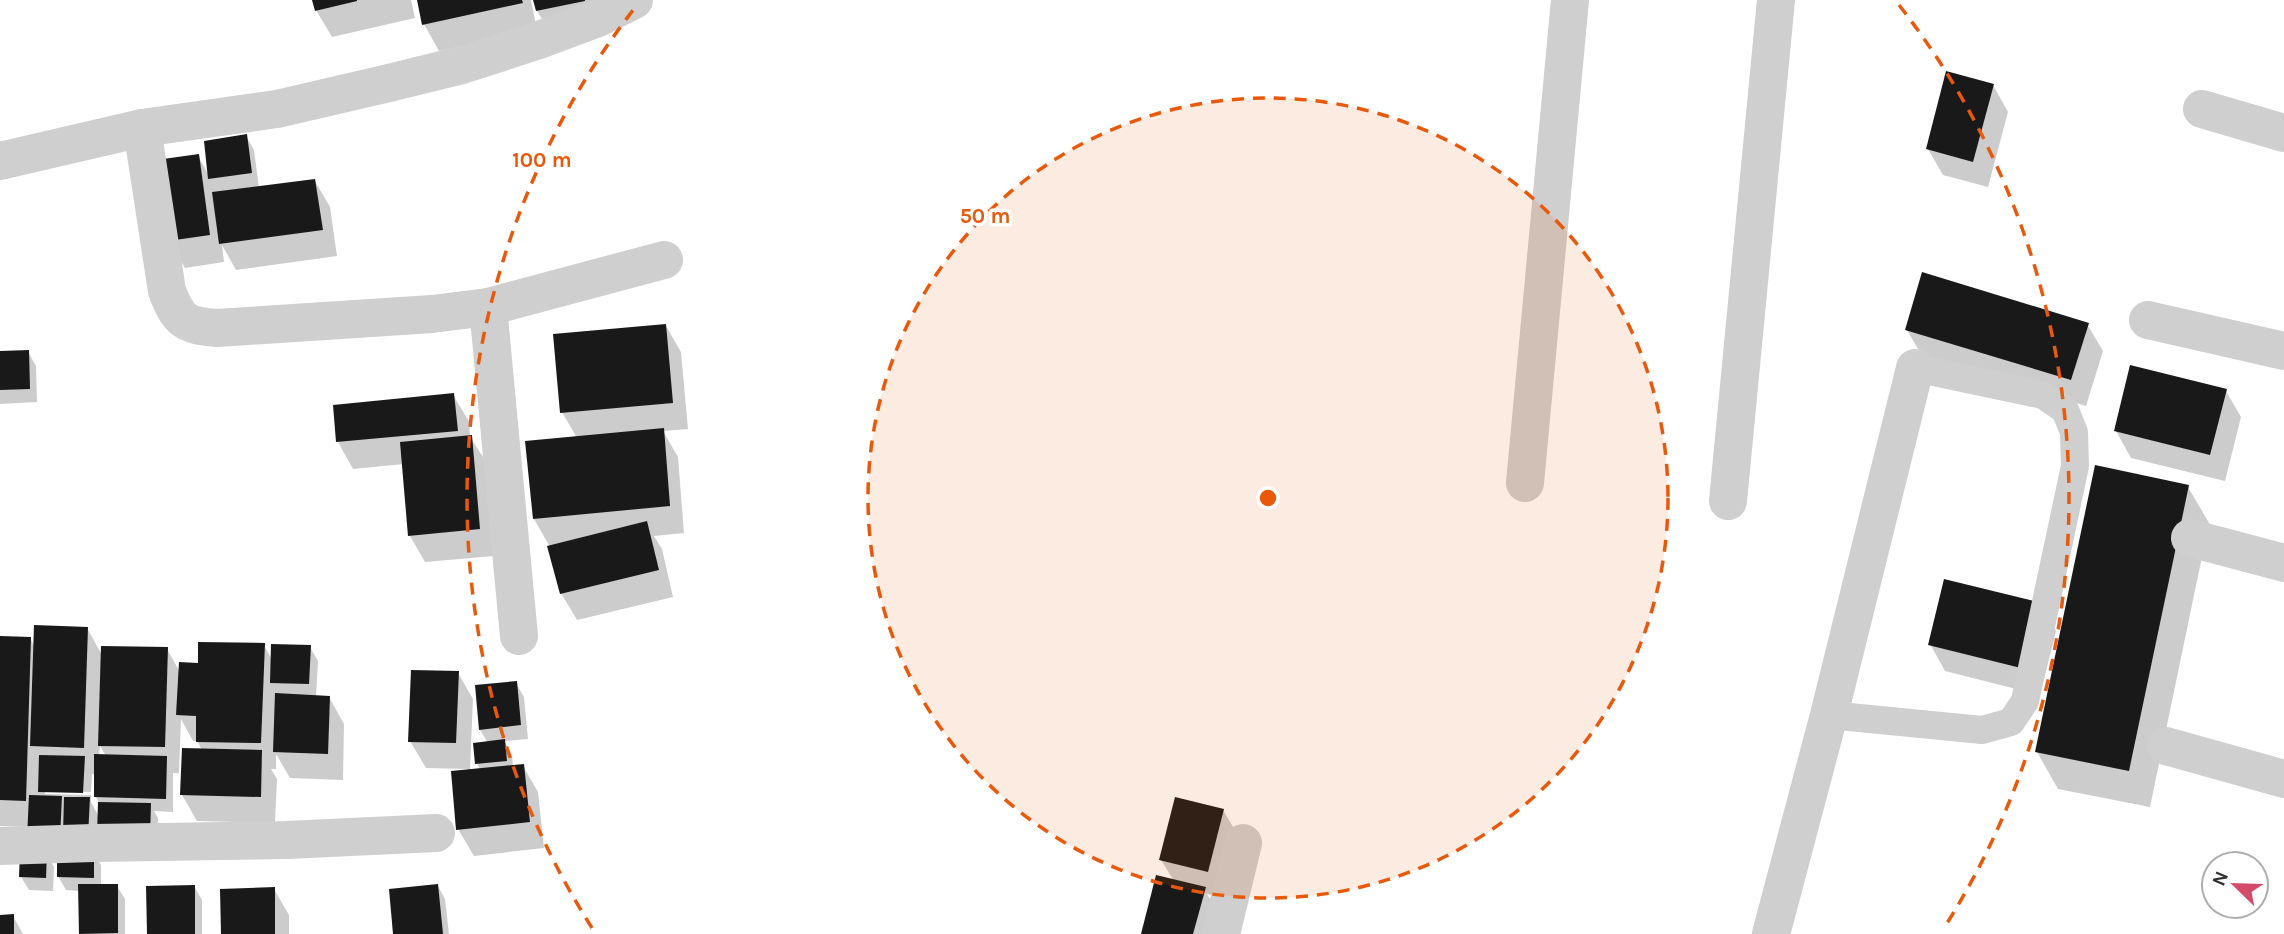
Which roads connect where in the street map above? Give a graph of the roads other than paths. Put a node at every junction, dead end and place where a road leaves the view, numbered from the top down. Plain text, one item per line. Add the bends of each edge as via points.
1 (634, 0) edge
2 (1570, 0) edge
3 (1776, 0) edge
4 (2202, 109) dead end
5 (142, 128) junction
6 (2284, 133) edge
7 (0, 161) edge
8 (664, 260) dead end
9 (488, 307) junction
10 (2148, 320) dead end
11 (2284, 351) edge
12 (1915, 368) joint
13 (1525, 483) dead end
14 (1728, 501) dead end
15 (2190, 538) dead end
16 (2284, 563) edge
17 (519, 636) dead end
18 (1829, 715) junction
19 (2166, 746) dead end
20 (2284, 779) edge
21 (436, 833) dead end
22 (1243, 843) dead end
23 (0, 846) edge
24 (1221, 934) edge
25 (1771, 934) edge

1 - 5 street via 598,18 462,65 276,109
2 - 13 street
3 - 14 street
4 - 6 street
5 - 7 street
5 - 9 street via 167,291 176,314 194,326
8 - 9 street
9 - 17 street
10 - 11 street
12 - 18 street
12 - 18 lane via 2043,395 2065,410 2074,432 2075,466 2025,701 2011,722 1982,730
15 - 16 street
18 - 25 street
19 - 20 street
21 - 23 street
22 - 24 street

